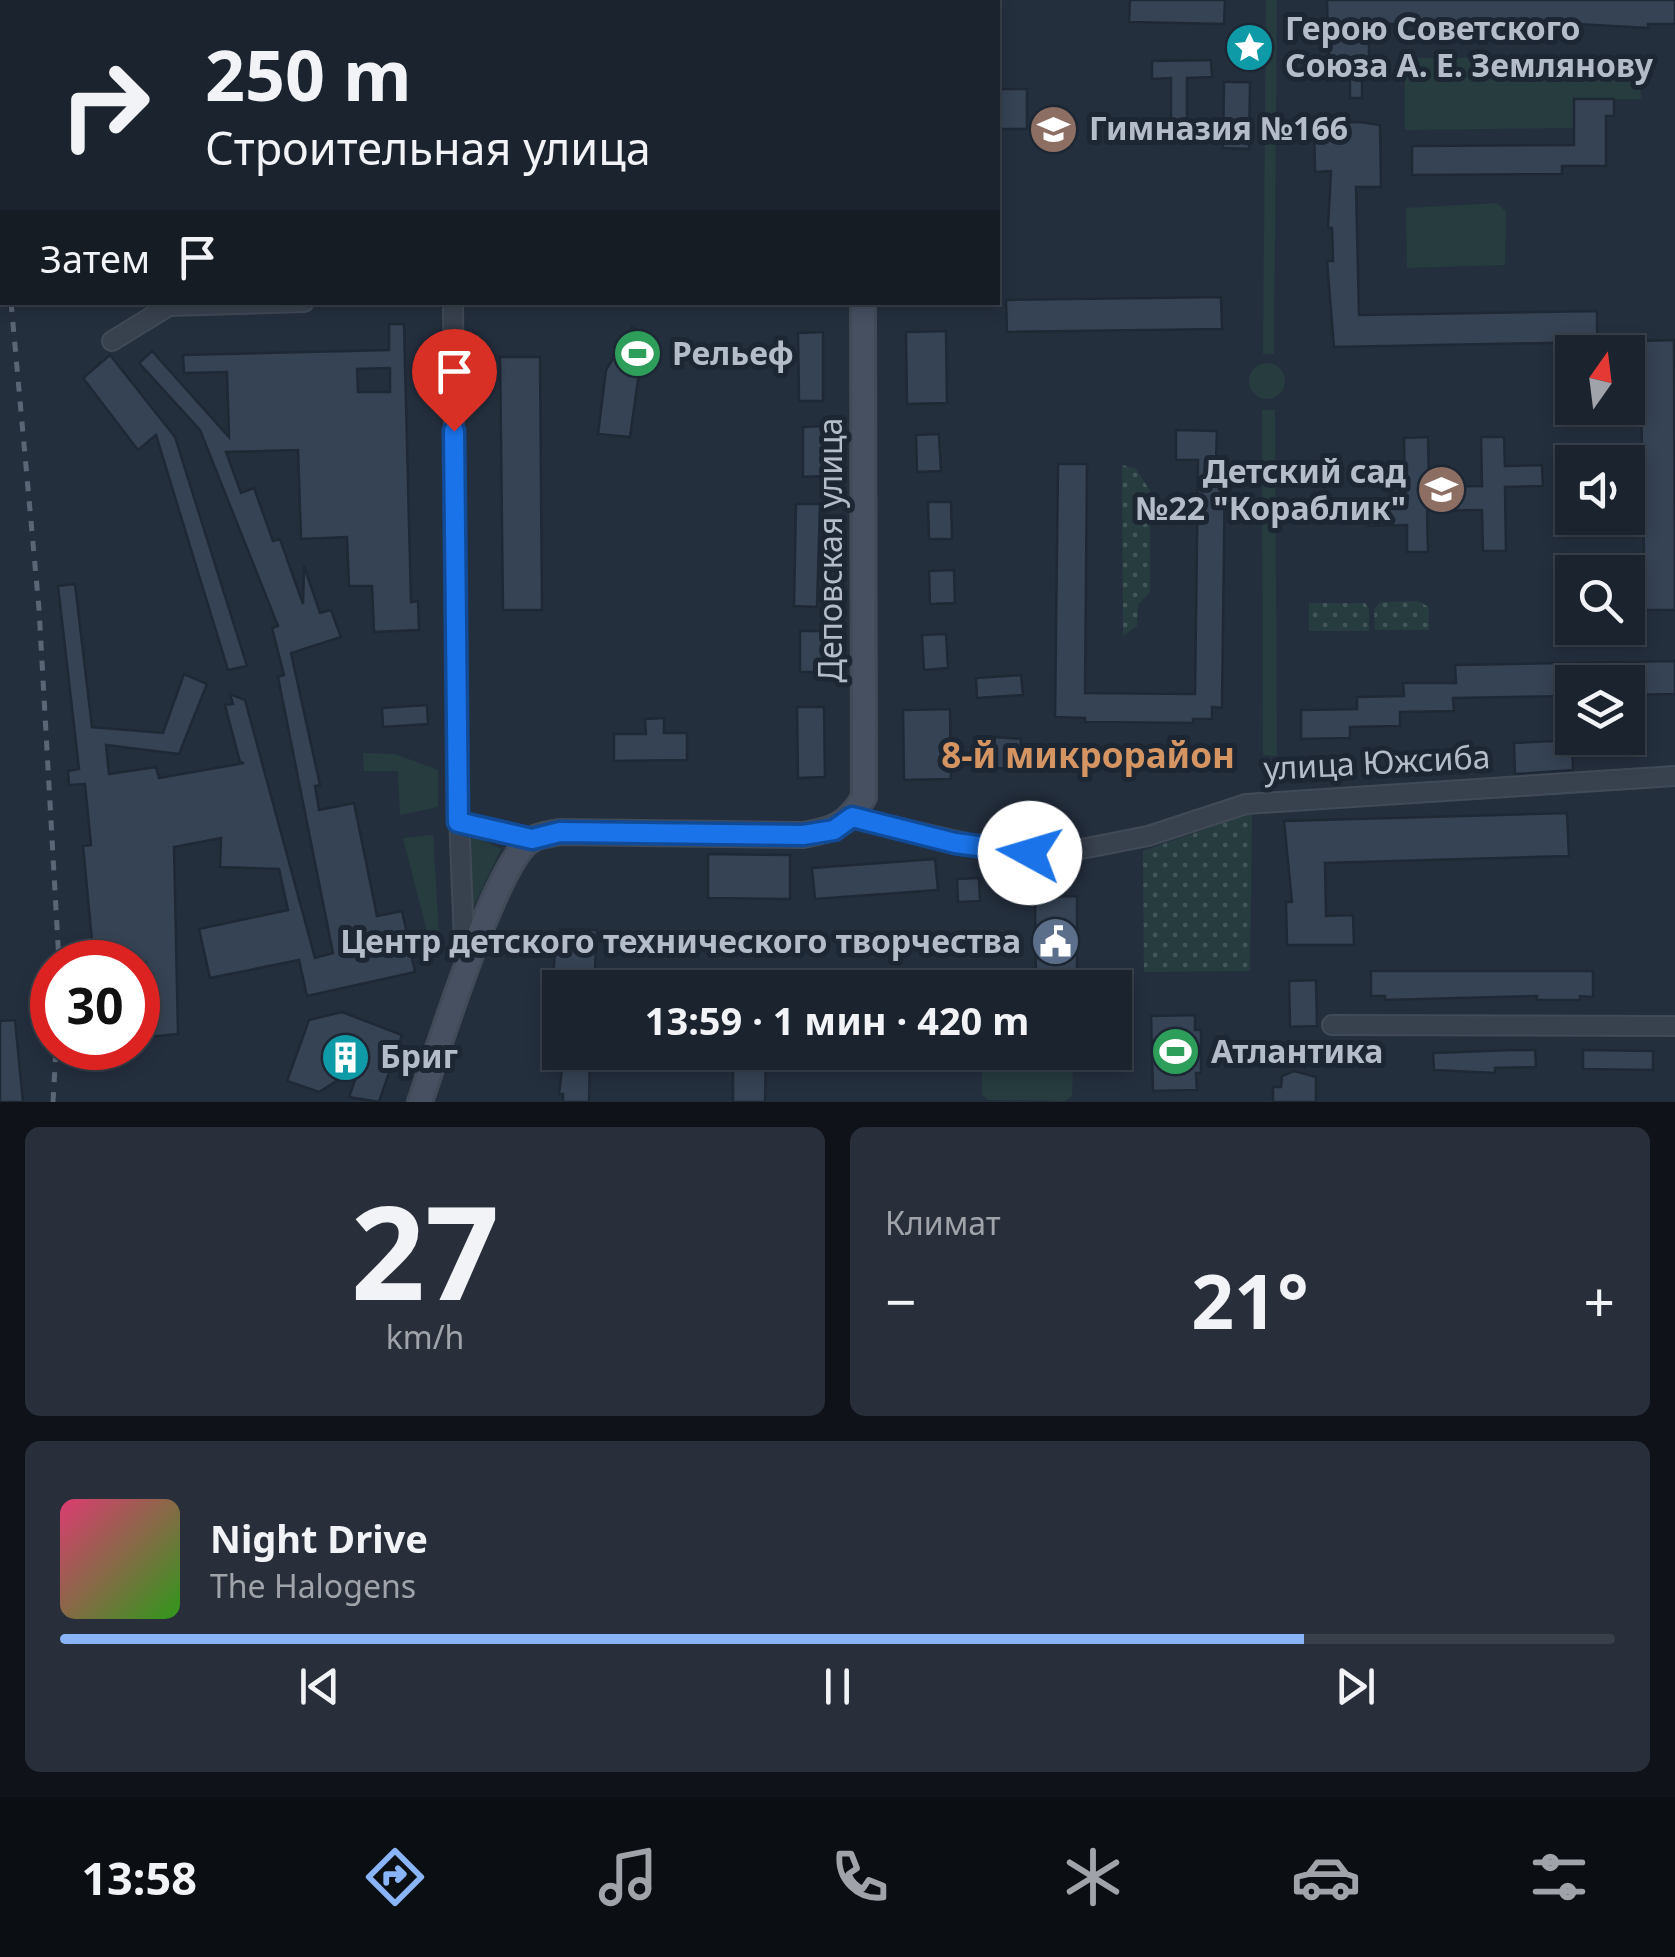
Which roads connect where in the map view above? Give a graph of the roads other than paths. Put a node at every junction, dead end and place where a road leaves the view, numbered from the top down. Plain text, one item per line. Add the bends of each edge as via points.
1 (203, 305) edge
2 (453, 305) edge
3 (863, 305) edge
4 (112, 340) dead end
5 (1675, 776) edge
6 (858, 807) junction
7 (458, 822) junction
8 (532, 839) junction
9 (466, 974) junction
10 (1332, 1025) dead end
11 (1675, 1026) edge
12 (420, 1102) edge

1 - 4 street via 169,306
2 - 7 street
3 - 6 street, Деповская улица
5 - 6 street, улица Южсиба via 1246,804 1148,836 1061,852 1000,851
6 - 8 street via 834,830 803,835 560,832
7 - 8 street
7 - 9 street
8 - 9 street via 507,874
9 - 12 street
10 - 11 street

